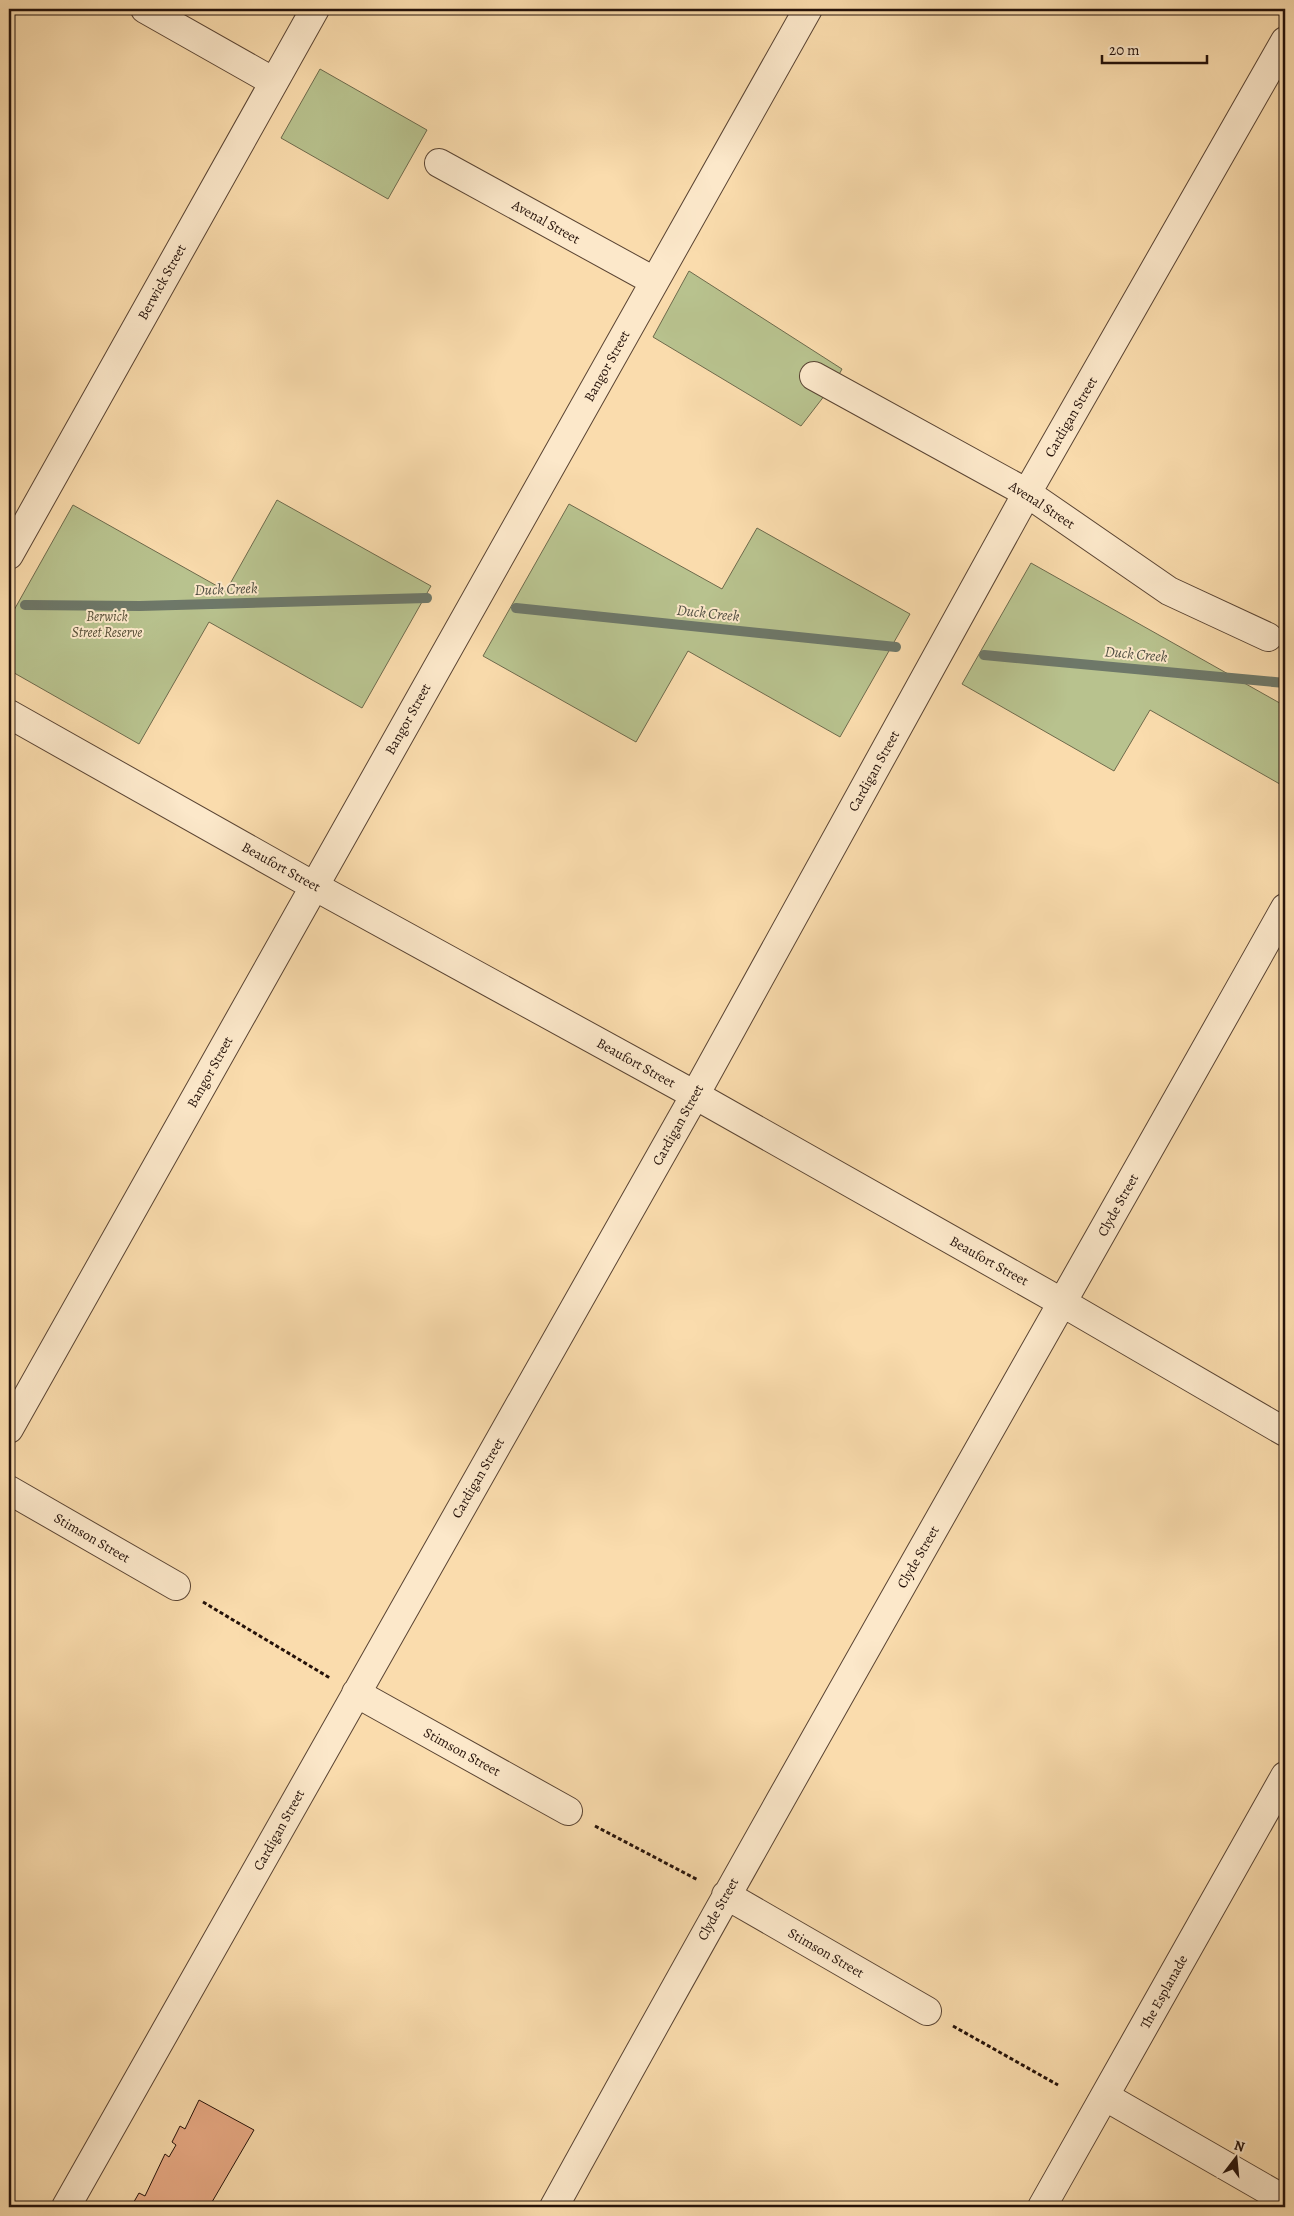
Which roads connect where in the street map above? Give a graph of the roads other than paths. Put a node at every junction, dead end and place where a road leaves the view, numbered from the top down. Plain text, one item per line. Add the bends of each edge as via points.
1 (145, 9) edge
2 (315, 9) edge
3 (808, 9) edge
4 (1285, 41) edge
5 (274, 82) junction
6 (439, 163) dead end
7 (654, 281) junction
8 (814, 376) dead end
9 (1027, 493) junction
10 (9, 555) edge
11 (1268, 637) dead end
12 (9, 714) edge
13 (314, 886) junction
14 (1285, 908) edge
15 (695, 1095) junction
16 (1063, 1303) junction
17 (9, 1429) edge
18 (1285, 1432) edge
19 (9, 1490) edge
20 (176, 1586) road end
21 (356, 1693) junction
22 (1285, 1776) edge
23 (568, 1811) road end
24 (726, 1895) junction
25 (927, 2011) road end
26 (1106, 2097) junction
27 (1285, 2200) edge
28 (66, 2207) edge
29 (554, 2207) edge
30 (1042, 2207) edge

1 - 5 street
2 - 5 street, Berwick Street
3 - 7 street, Bangor Street
4 - 9 street, Cardigan Street
5 - 10 street, Berwick Street
6 - 7 street, Avenal Street
7 - 13 street, Bangor Street
8 - 9 street, Avenal Street
9 - 11 street, Avenal Street via 1169,591
9 - 15 street, Cardigan Street
12 - 13 street, Beaufort Street
13 - 15 street, Beaufort Street
13 - 17 street, Bangor Street
14 - 16 street, Clyde Street
15 - 16 street, Beaufort Street
15 - 21 street, Cardigan Street
16 - 18 street, Beaufort Street
16 - 24 street, Clyde Street
19 - 20 street, Stimson Street
21 - 23 street, Stimson Street
21 - 28 street, Cardigan Street
22 - 26 street, The Esplanade
24 - 25 street, Stimson Street
24 - 29 street, Clyde Street
26 - 27 street
26 - 30 street, The Esplanade

